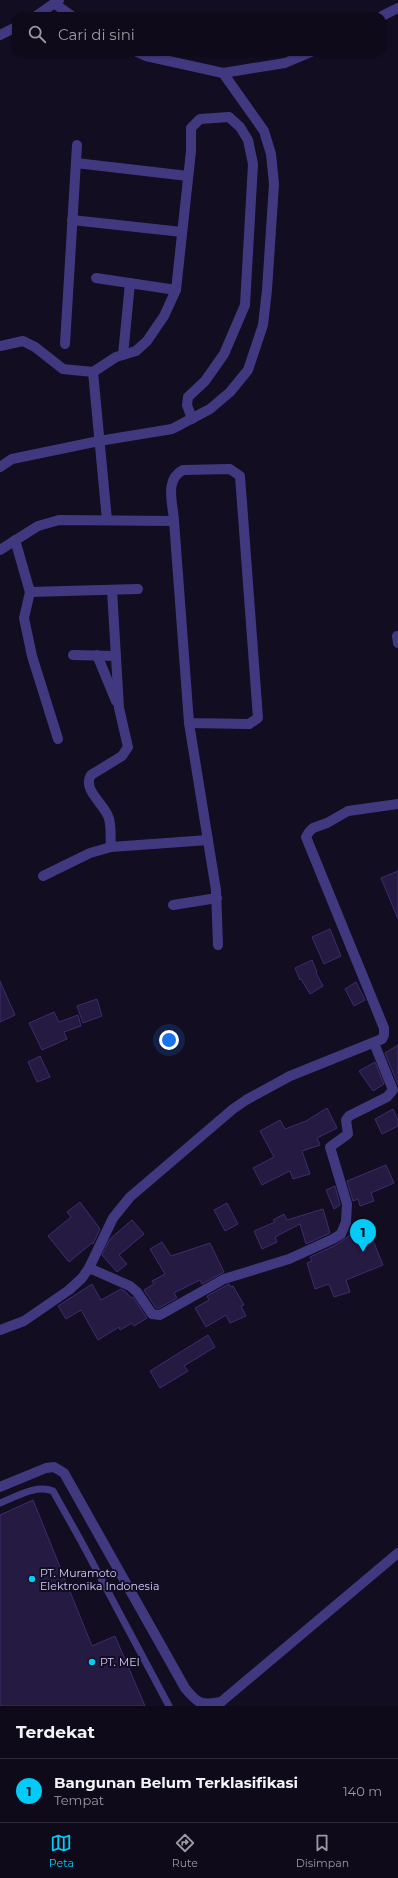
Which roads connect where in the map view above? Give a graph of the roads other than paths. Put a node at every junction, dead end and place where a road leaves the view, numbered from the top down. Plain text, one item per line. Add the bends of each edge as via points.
1 (57, 2) edge
2 (398, 8) edge
3 (42, 12) edge
4 (68, 12) edge
5 (386, 14) edge
6 (12, 29) edge
7 (0, 35) edge
8 (146, 56) edge
9 (302, 56) edge
10 (223, 73) junction
11 (77, 145) dead end
12 (76, 163) junction
13 (188, 176) junction
14 (72, 220) junction
15 (182, 232) junction
16 (96, 278) dead end
17 (130, 283) junction
18 (176, 290) junction
19 (65, 344) dead end
20 (0, 346) edge
21 (122, 355) junction
22 (93, 372) junction
23 (192, 419) junction
24 (99, 441) junction
25 (0, 467) edge
26 (108, 520) junction
27 (174, 521) junction
28 (15, 540) junction
29 (0, 550) edge
30 (112, 590) junction
31 (138, 590) dead end
32 (30, 592) junction
33 (73, 655) dead end
34 (97, 655) junction
35 (116, 656) junction
36 (119, 708) junction
37 (189, 723) junction
38 (58, 739) dead end
39 (398, 804) edge
40 (208, 840) junction
41 (111, 847) junction
42 (43, 876) dead end
43 (217, 898) junction
44 (173, 905) dead end
45 (218, 945) dead end
46 (374, 1043) junction
47 (89, 1268) junction
48 (0, 1330) edge
49 (0, 1487) edge
50 (0, 1503) edge
51 (398, 1553) edge
52 (168, 1706) edge

1 - 3 street
1 - 4 street
2 - 5 street
6 - 7 street
8 - 10 street
9 - 10 street via 285,63
10 - 23 street via 264,132 271,154 274,184 267,290 263,325 248,370 230,392 210,409
11 - 12 street
12 - 13 street
12 - 14 street
13 - 15 street
13 - 23 street via 191,128 200,119 229,117 240,127 248,140 253,164 244,305 224,354 205,381 188,397 187,405
14 - 15 street
14 - 19 street
15 - 18 street
16 - 17 street
17 - 18 street
17 - 21 street
18 - 21 street via 164,316 147,341 136,350
20 - 22 street via 23,341 63,369
21 - 22 street
22 - 24 street
23 - 24 street via 172,429
24 - 25 street via 12,459
24 - 26 street
26 - 27 street
26 - 28 street via 59,520 38,526
27 - 37 street
27 - 37 street via 171,487 176,474 183,470 230,469 240,476 258,718 249,724
28 - 29 street
28 - 32 street
30 - 31 street
30 - 32 street
30 - 35 street
32 - 38 street via 24,618 32,656
33 - 34 street
34 - 35 street
34 - 36 street
35 - 36 street
36 - 41 street via 128,747 122,756 88,779 89,787 108,816
37 - 40 street
39 - 46 street via 348,811 313,828 306,837 384,1028 382,1039
40 - 41 street
40 - 43 street
41 - 42 street via 90,853
43 - 44 street
43 - 45 street
46 - 47 street via 290,1076 234,1109 130,1197 113,1218
46 - 47 street via 393,1090 387,1097 349,1116 346,1120 348,1134 330,1148 347,1204 346,1222 341,1234 289,1259 224,1279 160,1315 152,1314 130,1286
47 - 48 street via 69,1290 52,1302 24,1321
49 - 51 street via 46,1468 54,1467 64,1473 184,1688 199,1703 208,1705 221,1702
50 - 52 lane via 38,1488 52,1491 82,1541

